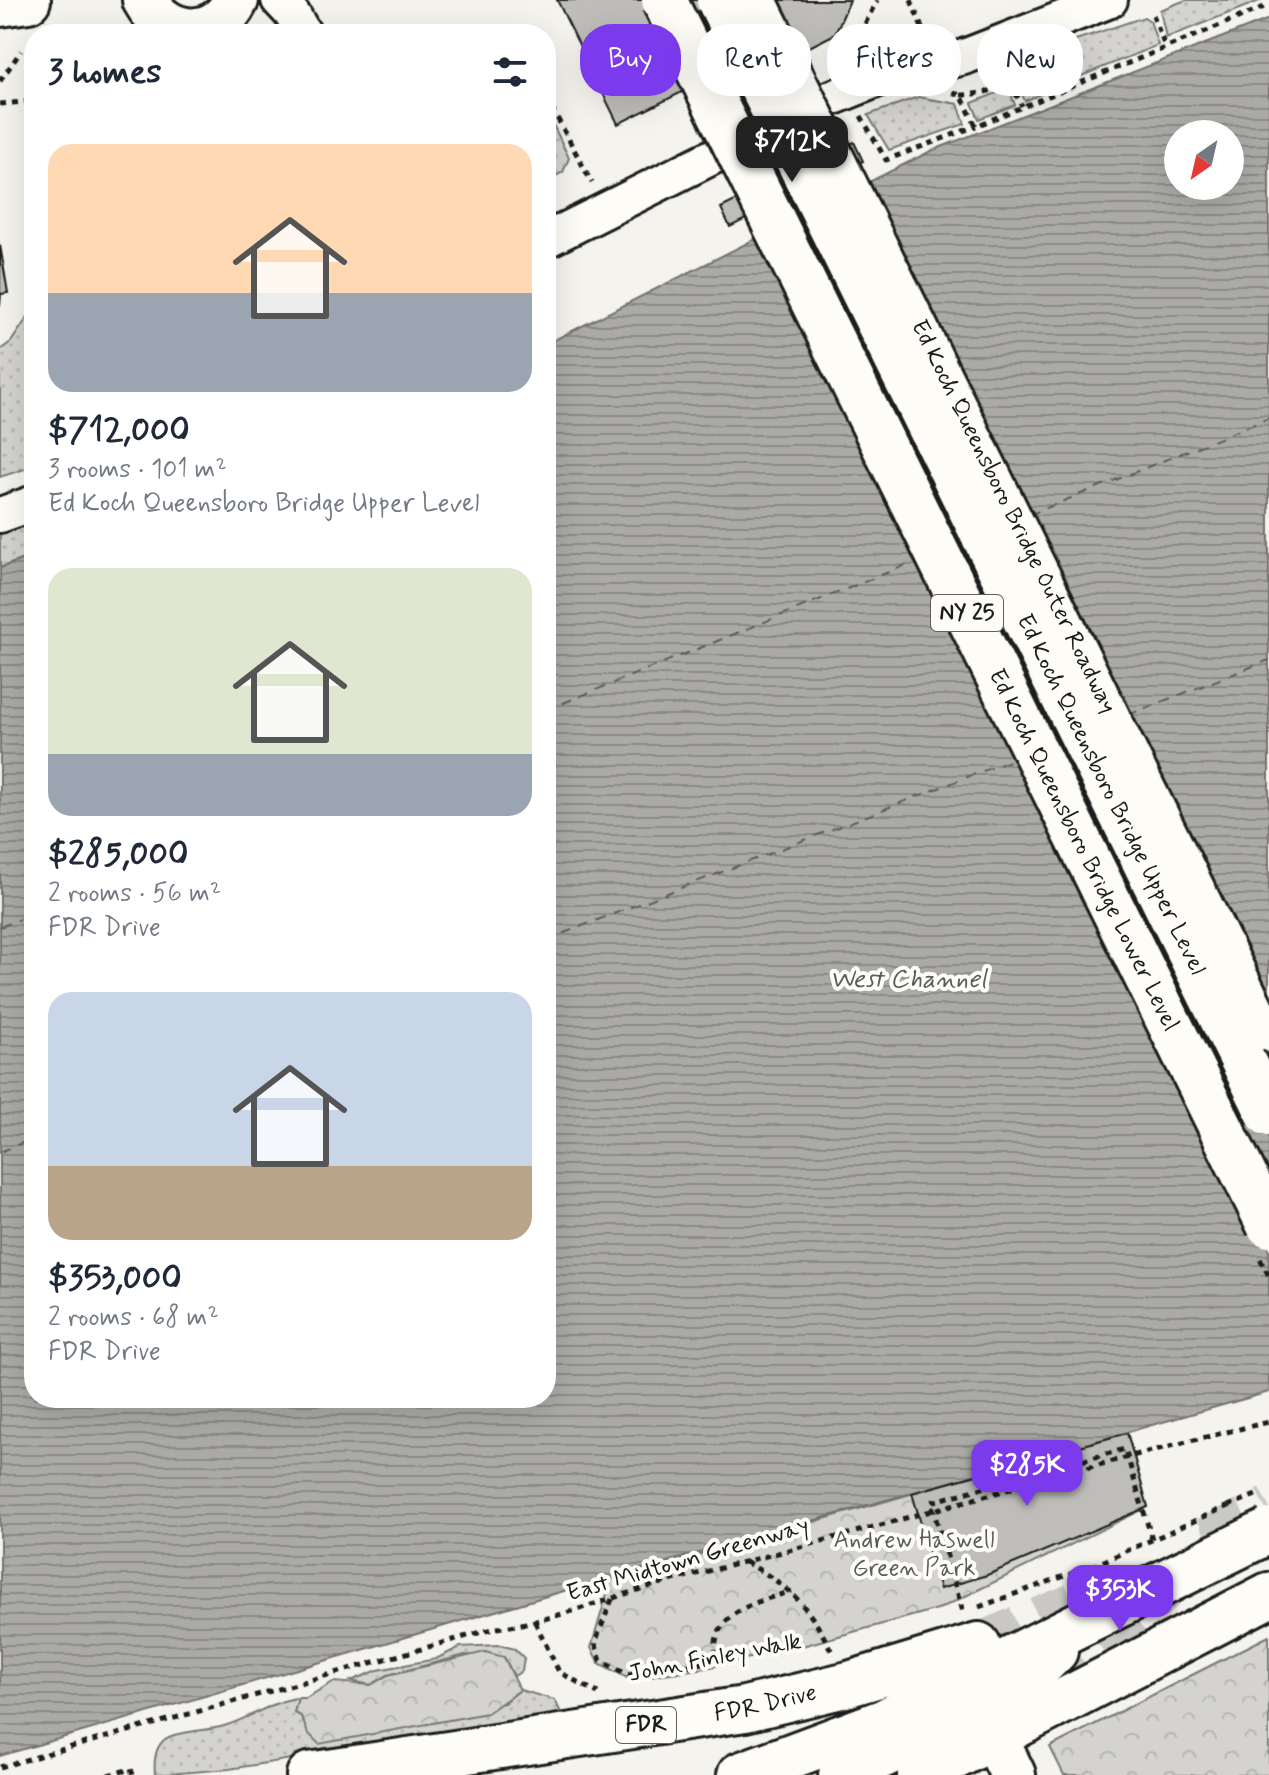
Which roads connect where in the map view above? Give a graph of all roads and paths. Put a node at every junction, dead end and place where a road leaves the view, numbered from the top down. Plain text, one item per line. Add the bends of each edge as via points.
1 (28, 0) edge
2 (145, 0) edge
3 (236, 0) edge
4 (279, 0) edge
5 (664, 0) edge
6 (681, 0) edge
7 (719, 0) edge
8 (736, 0) edge
9 (759, 0) edge
10 (877, 0) edge
11 (911, 0) edge
12 (1106, 1) edge
13 (0, 4) edge
14 (1269, 5) edge
15 (1153, 15) dead end
16 (166, 24) edge
17 (213, 24) edge
18 (297, 24) edge
19 (865, 24) edge
20 (920, 24) edge
21 (1165, 47) junction
22 (21, 51) dead end
23 (0, 81) edge
24 (1083, 81) edge
25 (977, 94) edge
26 (961, 95) joint
27 (1017, 96) edge
28 (1047, 96) edge
29 (24, 102) edge
30 (0, 104) edge
31 (1022, 106) junction
32 (870, 107) dead end
33 (858, 112) junction
34 (556, 116) edge
35 (847, 116) dead end
36 (976, 126) junction
37 (594, 188) dead end
38 (556, 235) edge
39 (24, 507) edge
40 (0, 515) edge
41 (1269, 1034) edge
42 (1269, 1081) edge
43 (1269, 1114) edge
44 (1269, 1192) edge
45 (1269, 1225) edge
46 (1269, 1422) edge
47 (1228, 1506) dead end
48 (1269, 1531) edge
49 (1152, 1539) junction
50 (745, 1562) junction
51 (792, 1591) junction
52 (1269, 1595) edge
53 (613, 1598) junction
54 (535, 1622) junction
55 (964, 1625) junction
56 (846, 1649) dead end
57 (833, 1653) junction
58 (819, 1656) dead end
59 (1051, 1691) tunnel mouth
60 (606, 1698) dead end
61 (994, 1736) junction
62 (899, 1750) edge
63 (0, 1767) edge
64 (108, 1775) edge
65 (133, 1775) edge
66 (309, 1775) edge
67 (740, 1775) edge
68 (841, 1775) edge
69 (1013, 1775) edge

1 - 13 main road
2 - 16 main road
3 - 17 main road
4 - 18 street
5 - 45 main road, Ed Koch Queensboro Bridge Lower Level / NY 25, bridge
6 - 44 main road, Ed Koch Queensboro Bridge Upper Level
7 - 43 main road, Ed Koch Queensboro Bridge Upper Level, bridge
8 - 42 main road, NY 25
9 - 41 street, Ed Koch Queensboro Bridge Outer Roadway, bridge
10 - 19 path
11 - 20 path
12 - 38 street via 964,57 889,76 824,101
14 - 21 path
15 - 21 path
21 - 24 path
22 - 23 path
25 - 26 path
26 - 36 path
27 - 31 path
28 - 31 path
29 - 30 path
31 - 36 path
32 - 33 path
33 - 35 path
33 - 36 path via 886,160
34 - 37 path
39 - 40 street
46 - 50 path, East Midtown Greenway
47 - 49 path
48 - 62 main road, bridge via 1086,1621 1009,1696
49 - 55 path
49 - 55 path, bridge via 1125,1449 931,1502
50 - 51 path
50 - 53 path, East Midtown Greenway
51 - 53 path via 739,1608 720,1629 717,1661 628,1675 601,1660 595,1643
51 - 57 path via 816,1620
52 - 61 main road
53 - 54 path, East Midtown Greenway
54 - 60 path, John Finley Walk via 559,1672
54 - 63 path via 496,1628
55 - 66 main road, FDR Drive / FDR via 809,1695
56 - 57 path, John Finley Walk
57 - 58 path, John Finley Walk
59 - 61 main road
61 - 62 main road
61 - 69 main road
62 - 67 main road
62 - 68 main road
64 - 65 path via 131,1769

